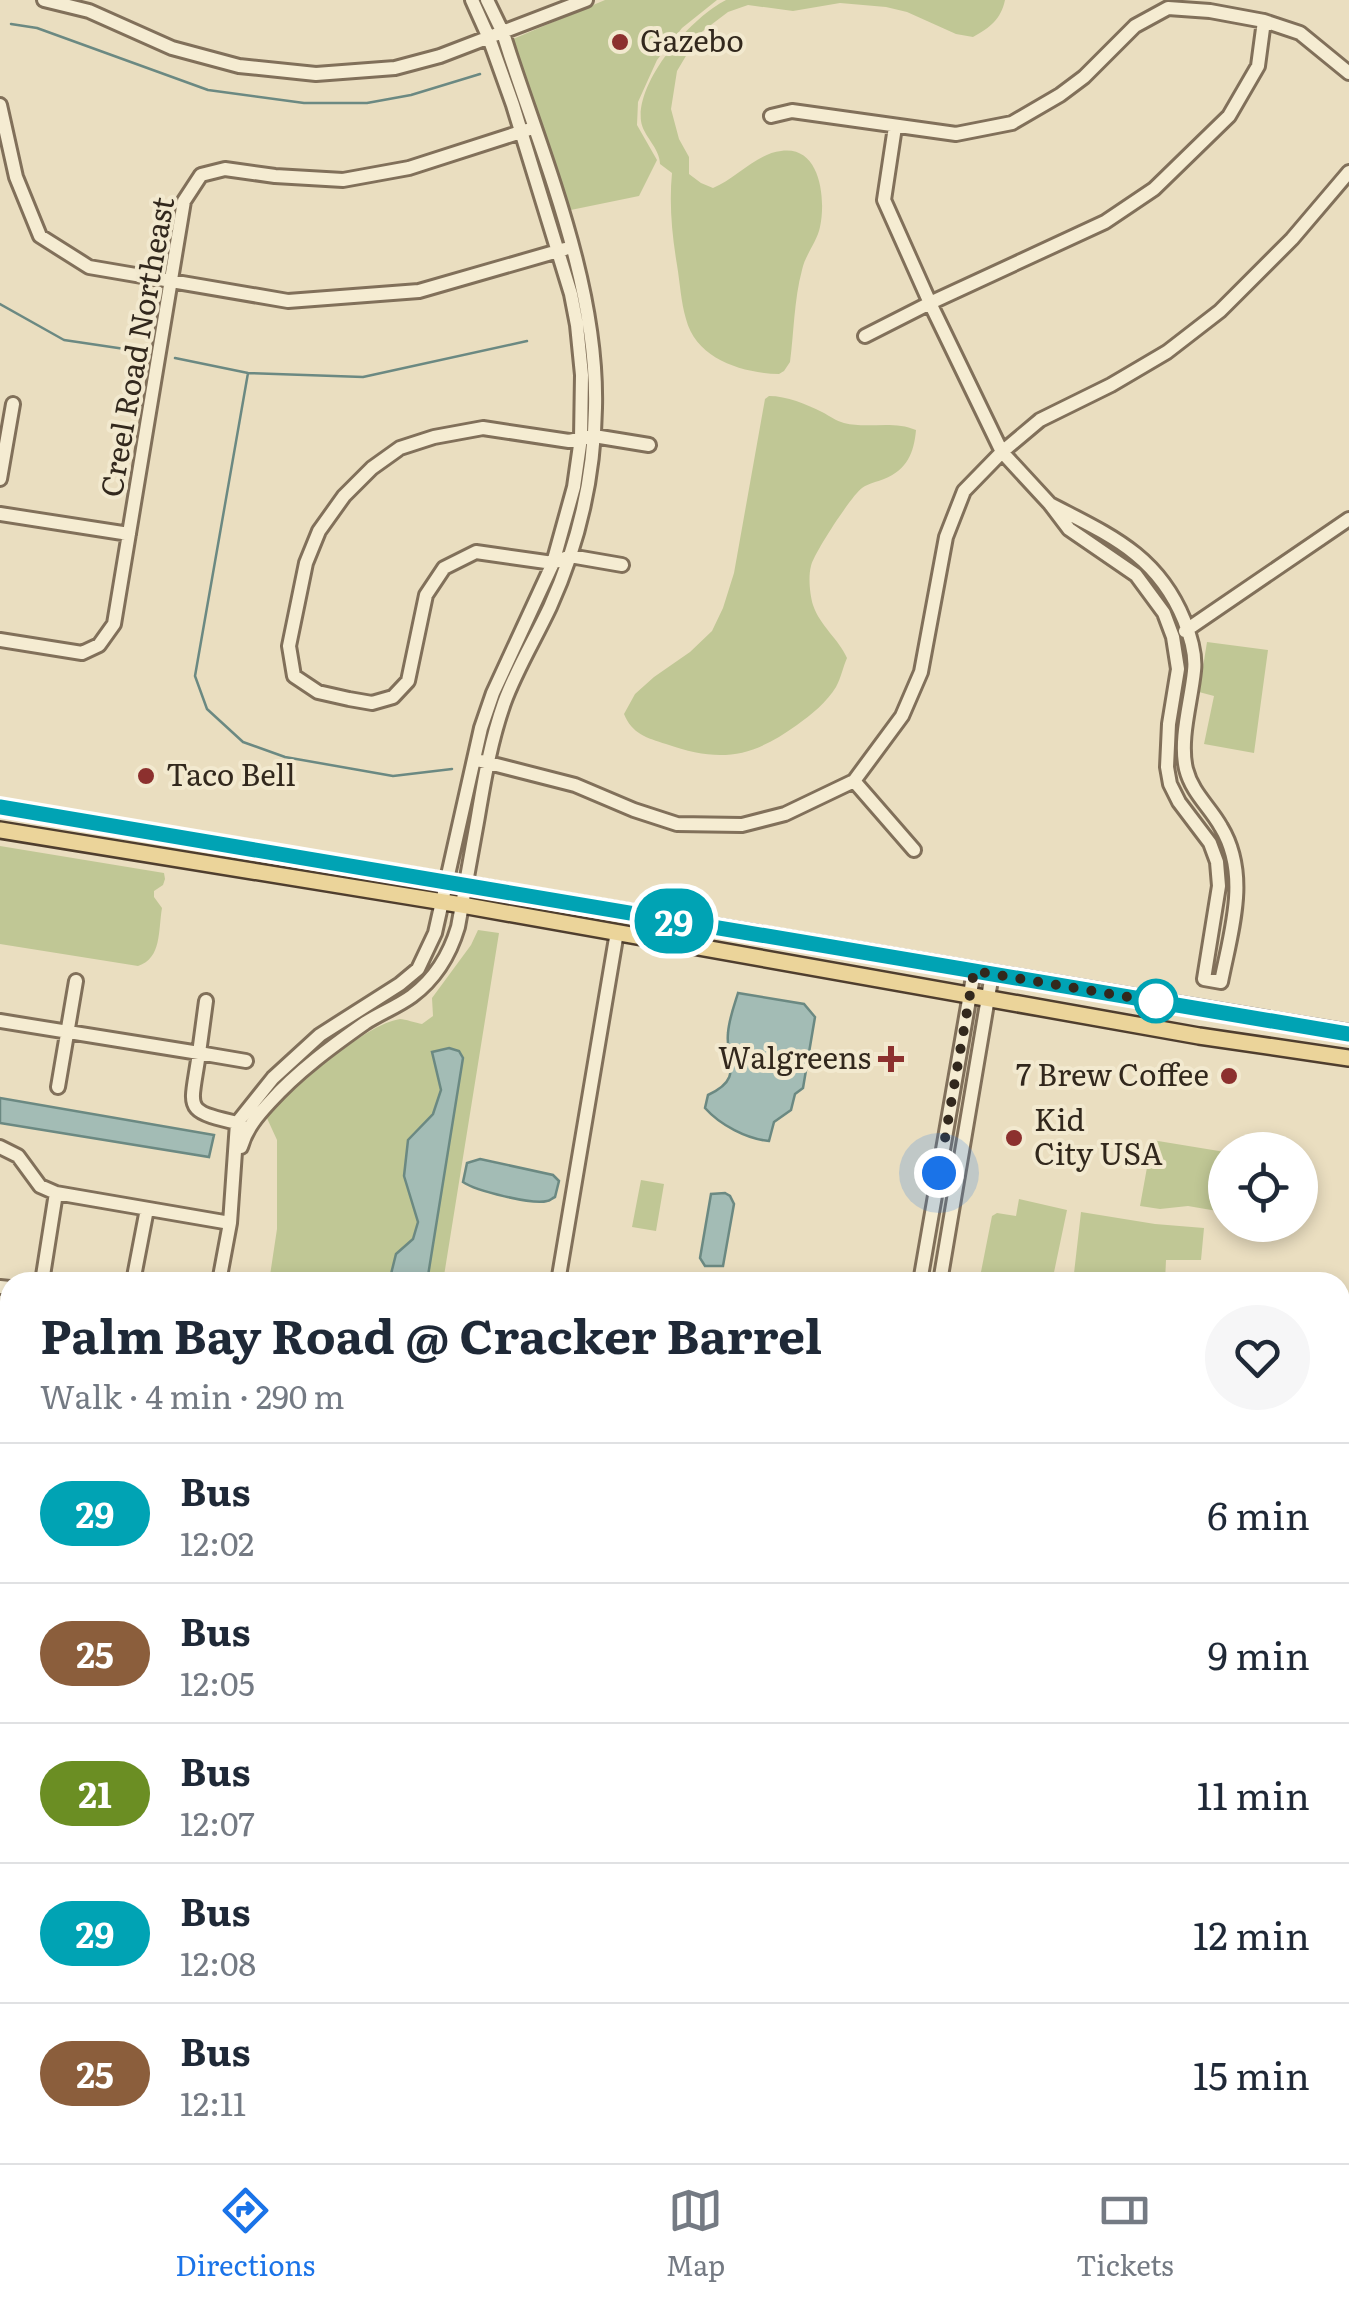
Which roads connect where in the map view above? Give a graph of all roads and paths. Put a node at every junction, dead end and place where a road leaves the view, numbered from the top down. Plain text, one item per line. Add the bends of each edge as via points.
1 (44, 0) edge
2 (472, 0) edge
3 (487, 0) edge
4 (586, 0) edge
5 (1264, 21) junction
6 (503, 33) junction
7 (489, 38) junction
8 (1349, 73) edge
9 (0, 105) edge
10 (770, 116) dead end
11 (895, 127) junction
12 (528, 130) junction
13 (1349, 172) edge
14 (566, 249) junction
15 (171, 282) junction
16 (930, 303) junction
17 (865, 336) dead end
18 (12, 404) dead end
19 (587, 437) junction
20 (649, 446) dead end
21 (1002, 452) junction
22 (0, 479) edge
23 (1050, 504) junction
24 (0, 514) edge
25 (1349, 519) edge
26 (129, 534) junction
27 (570, 556) junction
28 (553, 563) junction
29 (622, 565) dead end
30 (1188, 629) junction
31 (1174, 636) junction
32 (0, 640) edge
33 (480, 760) junction
34 (854, 781) junction
35 (0, 808) edge
36 (0, 830) edge
37 (169, 835) junction
38 (207, 842) junction
39 (914, 850) dead end
40 (146, 854) junction
41 (176, 858) junction
42 (447, 882) junction
43 (466, 886) junction
44 (442, 902) junction
45 (462, 906) junction
46 (640, 915) junction
47 (617, 932) junction
48 (974, 971) junction
49 (992, 974) junction
50 (76, 982) dead end
51 (969, 994) junction
52 (987, 998) junction
53 (206, 1001) dead end
54 (0, 1021) edge
55 (68, 1032) junction
56 (1349, 1034) edge
57 (199, 1053) junction
58 (1349, 1058) edge
59 (246, 1062) dead end
60 (58, 1087) dead end
61 (244, 1124) junction
62 (0, 1147) edge
63 (56, 1193) junction
64 (147, 1209) junction
65 (230, 1223) junction
66 (944, 1261) junction
67 (44, 1272) edge
68 (135, 1272) edge
69 (221, 1272) edge
70 (560, 1272) edge
71 (922, 1272) edge
72 (931, 1272) edge
73 (942, 1272) edge

1 - 7 street via 89,11 172,48 239,66 316,74 395,68
2 - 7 street
3 - 6 street
4 - 6 street
5 - 8 street via 1300,33
5 - 11 street via 1168,8 1135,26 1084,77 1012,123 956,134
5 - 16 street via 1258,66 1229,116 1154,189 1106,222
6 - 7 street
6 - 12 street
7 - 12 street
9 - 15 street via 16,177 40,236 89,267
10 - 11 street via 792,111
11 - 16 street via 884,200
12 - 14 street
12 - 15 street, Creel Road Northeast via 410,168 343,180 226,168 201,175 184,201
13 - 21 street via 1220,310 1167,352 1040,420
14 - 15 street via 419,291 288,301
14 - 19 street
15 - 26 street, Creel Road Northeast
16 - 17 street
16 - 21 street
18 - 22 street
19 - 20 street
19 - 27 street via 588,488
19 - 28 street
19 - 28 street via 569,441 483,428 400,448 372,468 319,530 306,563 289,646 294,676 318,692 349,699 372,703 393,697 408,680 426,595 444,568 476,552
21 - 23 street
21 - 34 street via 964,491 946,536 921,672 902,716
23 - 30 street via 1154,569 1174,594
23 - 31 street via 1070,529 1136,576
24 - 26 street
25 - 30 street
26 - 32 street, Creel Road Northeast via 114,624 99,645 82,652
27 - 28 street
27 - 29 street
27 - 33 street
28 - 33 street via 493,694
30 - 31 street
30 - 31 street via 1195,664 1186,772 1220,825 1238,878 1221,982 1204,980 1218,905 1217,862 1210,842 1178,802 1167,767 1178,669
33 - 34 street via 575,784 676,824 742,825 785,814
33 - 42 street
33 - 43 street
34 - 39 street
35 - 37 main road
36 - 40 main road
37 - 38 main road
37 - 40 main road
38 - 41 main road
38 - 42 main road
40 - 41 main road
41 - 44 main road
42 - 43 main road
42 - 44 street
43 - 45 street
43 - 46 main road
44 - 45 main road
44 - 61 street via 418,969 320,1035 274,1078
45 - 47 main road
45 - 61 street via 452,948 436,973 328,1050
46 - 47 main road
46 - 48 main road
47 - 51 main road
47 - 70 street
48 - 49 main road
48 - 51 street
49 - 52 street
49 - 56 main road
50 - 55 street
51 - 52 main road
51 - 71 street
52 - 58 main road
52 - 66 street
53 - 57 street
54 - 55 street
55 - 57 street
55 - 60 street
57 - 59 street
57 - 61 street via 196,1110
61 - 65 street
62 - 63 street
63 - 64 street
63 - 67 street
64 - 65 street
64 - 68 street
65 - 69 street
66 - 72 street
66 - 73 street

